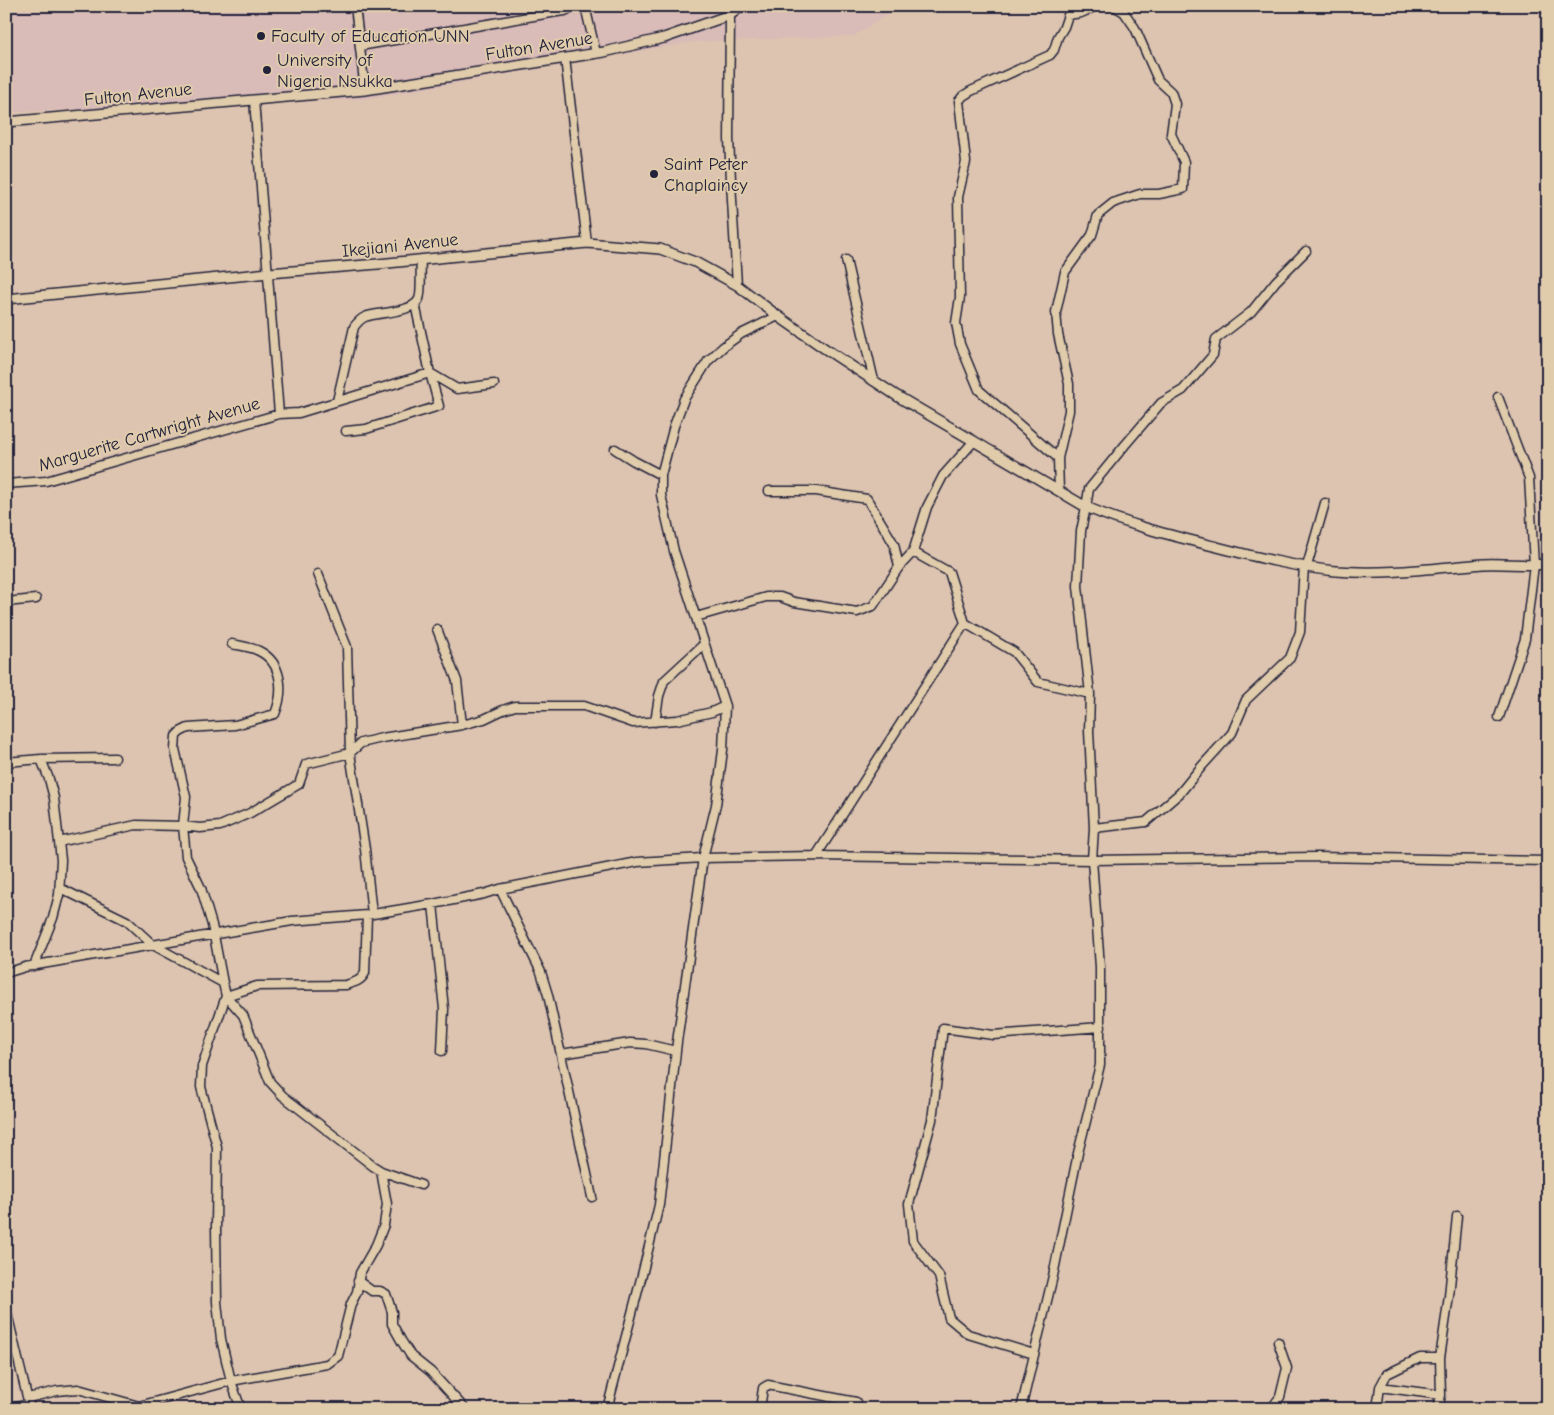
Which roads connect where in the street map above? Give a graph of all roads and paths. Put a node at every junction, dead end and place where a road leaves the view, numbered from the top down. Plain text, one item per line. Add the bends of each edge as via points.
1 (355, 6) edge
2 (574, 6) edge
3 (585, 6) edge
4 (742, 6) edge
5 (1097, 6) edge
6 (1114, 6) edge
7 (1542, 6) edge
8 (1548, 11) edge
9 (730, 15) junction
10 (360, 46) junction
11 (596, 53) junction
12 (565, 58) junction
13 (365, 90) junction
14 (254, 100) junction
15 (6, 122) edge
16 (587, 243) junction
17 (1306, 251) dead end
18 (421, 260) junction
19 (846, 260) dead end
20 (268, 273) junction
21 (737, 285) junction
22 (6, 299) edge
23 (415, 304) junction
24 (778, 316) junction
25 (430, 373) junction
26 (874, 381) junction
27 (494, 384) dead end
28 (1498, 397) dead end
29 (337, 400) junction
30 (279, 414) junction
31 (346, 431) dead end
32 (974, 441) junction
33 (615, 449) dead end
34 (1058, 458) junction
35 (661, 475) junction
36 (6, 484) edge
37 (769, 491) dead end
38 (1059, 491) junction
39 (1325, 503) dead end
40 (1086, 507) junction
41 (913, 552) junction
42 (1548, 564) edge
43 (1534, 565) junction
44 (1304, 566) junction
45 (899, 567) junction
46 (318, 574) dead end
47 (36, 599) dead end
48 (6, 602) edge
49 (696, 617) junction
50 (965, 623) junction
51 (437, 629) dead end
52 (232, 644) dead end
53 (704, 644) junction
54 (1090, 694) junction
55 (725, 706) junction
56 (1499, 717) dead end
57 (655, 722) junction
58 (462, 725) junction
59 (350, 753) junction
60 (115, 758) dead end
61 (41, 759) junction
62 (6, 762) edge
63 (183, 826) junction
64 (1094, 828) junction
65 (59, 842) junction
66 (816, 856) junction
67 (703, 858) junction
68 (1092, 860) junction
69 (1548, 861) edge
70 (60, 888) junction
71 (500, 889) junction
72 (433, 904) junction
73 (370, 915) junction
74 (214, 936) junction
75 (153, 944) junction
76 (34, 966) junction
77 (6, 974) edge
78 (222, 983) junction
79 (226, 996) junction
80 (1101, 1027) junction
81 (442, 1051) dead end
82 (676, 1051) junction
83 (561, 1054) junction
84 (381, 1171) junction
85 (422, 1184) dead end
86 (592, 1197) dead end
87 (1457, 1216) dead end
88 (358, 1281) junction
89 (6, 1308) edge
90 (1278, 1342) dead end
91 (1034, 1354) junction
92 (1440, 1358) junction
93 (231, 1381) junction
94 (1380, 1387) junction
95 (1441, 1395) junction
96 (856, 1402) dead end
97 (29, 1403) edge
98 (6, 1408) edge
99 (241, 1409) edge
100 (465, 1409) edge
101 (607, 1409) edge
102 (760, 1409) edge
103 (1021, 1409) edge
104 (1271, 1409) edge
105 (1377, 1409) edge
106 (1438, 1409) edge

1 - 10 street
2 - 10 street via 557,12
3 - 11 street
4 - 9 street, Fulton Avenue
5 - 34 street via 1068,15 1050,55 971,91 959,102 966,162 958,197 960,297 956,323 960,344 978,390
6 - 34 street via 1124,12 1135,28 1158,80 1171,92 1175,104 1170,134 1184,162 1183,189 1140,194 1114,203 1098,215 1092,235 1065,272 1056,312 1069,384 1069,411
7 - 8 street
9 - 11 street, Fulton Avenue via 664,38
9 - 21 street via 730,139
10 - 13 street
11 - 12 street, Fulton Avenue
12 - 13 street, Fulton Avenue
12 - 16 street
13 - 14 street, Fulton Avenue
14 - 15 street, Fulton Avenue
14 - 20 street, Marguerite Cartwright Avenue
16 - 18 street, Ikejiani Avenue
16 - 21 street, Ikejiani Avenue via 660,249 696,262
17 - 40 street via 1251,312 1216,339 1213,355 1183,390 1161,403 1124,445 1088,489
18 - 20 street, Ikejiani Avenue
18 - 23 street via 420,298
19 - 26 street
20 - 22 street, Ikejiani Avenue
20 - 30 street, Marguerite Cartwright Avenue
21 - 24 street, Ikejiani Avenue
23 - 25 street
23 - 29 street via 365,317 354,327
24 - 26 street, Ikejiani Avenue
24 - 35 street via 741,334 708,361 684,399
25 - 27 street via 457,390
25 - 29 street
25 - 31 street via 439,406 366,429
26 - 32 street, Ikejiani Avenue
28 - 43 street via 1529,478
29 - 30 street via 299,412
30 - 36 street, Marguerite Cartwright Avenue via 46,481
32 - 38 street, Ikejiani Avenue
32 - 41 street via 943,476 927,507
33 - 35 street
34 - 38 street
35 - 49 street via 674,551
37 - 45 street via 816,491 866,499 894,544
38 - 40 street, Ikejiani Avenue
39 - 44 street via 1307,566
40 - 44 street, Ikejiani Avenue via 1184,539
40 - 54 street via 1081,531 1078,586
41 - 45 street
41 - 50 street via 949,572
42 - 43 street, Ikejiani Avenue
43 - 44 street, Ikejiani Avenue via 1485,564 1408,572 1336,571
43 - 56 street via 1525,639
44 - 64 street via 1300,632 1290,658 1246,700 1232,733 1180,793 1146,822
45 - 49 street via 873,606 857,612 794,602 780,596
46 - 59 street via 347,648
47 - 48 street
49 - 53 street
50 - 54 street via 1014,652 1038,682
50 - 66 street
51 - 58 street via 457,682
52 - 63 street via 261,652 273,663 281,683 279,703 275,714 218,727 188,728 176,736 175,749 186,797
53 - 55 street
53 - 57 street via 664,682
54 - 64 street
55 - 57 street via 678,720
55 - 67 street via 716,805
57 - 58 street via 633,723 584,706 515,706
58 - 59 street via 361,743
59 - 63 street via 306,764 299,784 235,820 213,827
59 - 73 street via 365,849
60 - 61 street
61 - 62 street
61 - 65 street via 54,798
63 - 65 street via 136,825
63 - 74 street via 186,857 201,888
64 - 68 street
65 - 70 street
66 - 67 street
66 - 68 street
67 - 71 street via 637,862
67 - 82 street
68 - 69 street via 1316,857
68 - 80 street
70 - 75 street via 128,921
70 - 76 street via 53,918
71 - 72 street
71 - 83 street via 541,972
72 - 73 street
72 - 81 street via 444,1009
73 - 74 street via 292,922
73 - 79 street via 366,973 357,982 346,985 257,986
74 - 75 street
74 - 78 street
75 - 76 street
75 - 78 street
76 - 77 street
78 - 79 street
79 - 84 street via 242,1015 270,1082 283,1096
79 - 93 street via 202,1066 201,1087 217,1147 216,1302
80 - 91 street via 1100,1065
80 - 91 street via 993,1035 943,1028 932,1120 909,1204 913,1241 939,1276 949,1318 968,1334
82 - 83 street via 630,1043
82 - 101 street via 659,1205
83 - 86 street
84 - 85 street
84 - 88 street via 387,1204 384,1225
87 - 92 street
88 - 93 street via 338,1356 327,1364
88 - 100 street via 372,1291 386,1294 392,1324 411,1356 431,1372
89 - 97 street
90 - 104 street via 1287,1368 1280,1397
91 - 103 street
92 - 94 street via 1420,1358 1387,1374
92 - 95 street
93 - 97 street via 138,1406 78,1389 57,1391
93 - 99 street
94 - 95 street
94 - 105 street
95 - 106 street
96 - 102 street via 768,1385 763,1388
97 - 98 street

